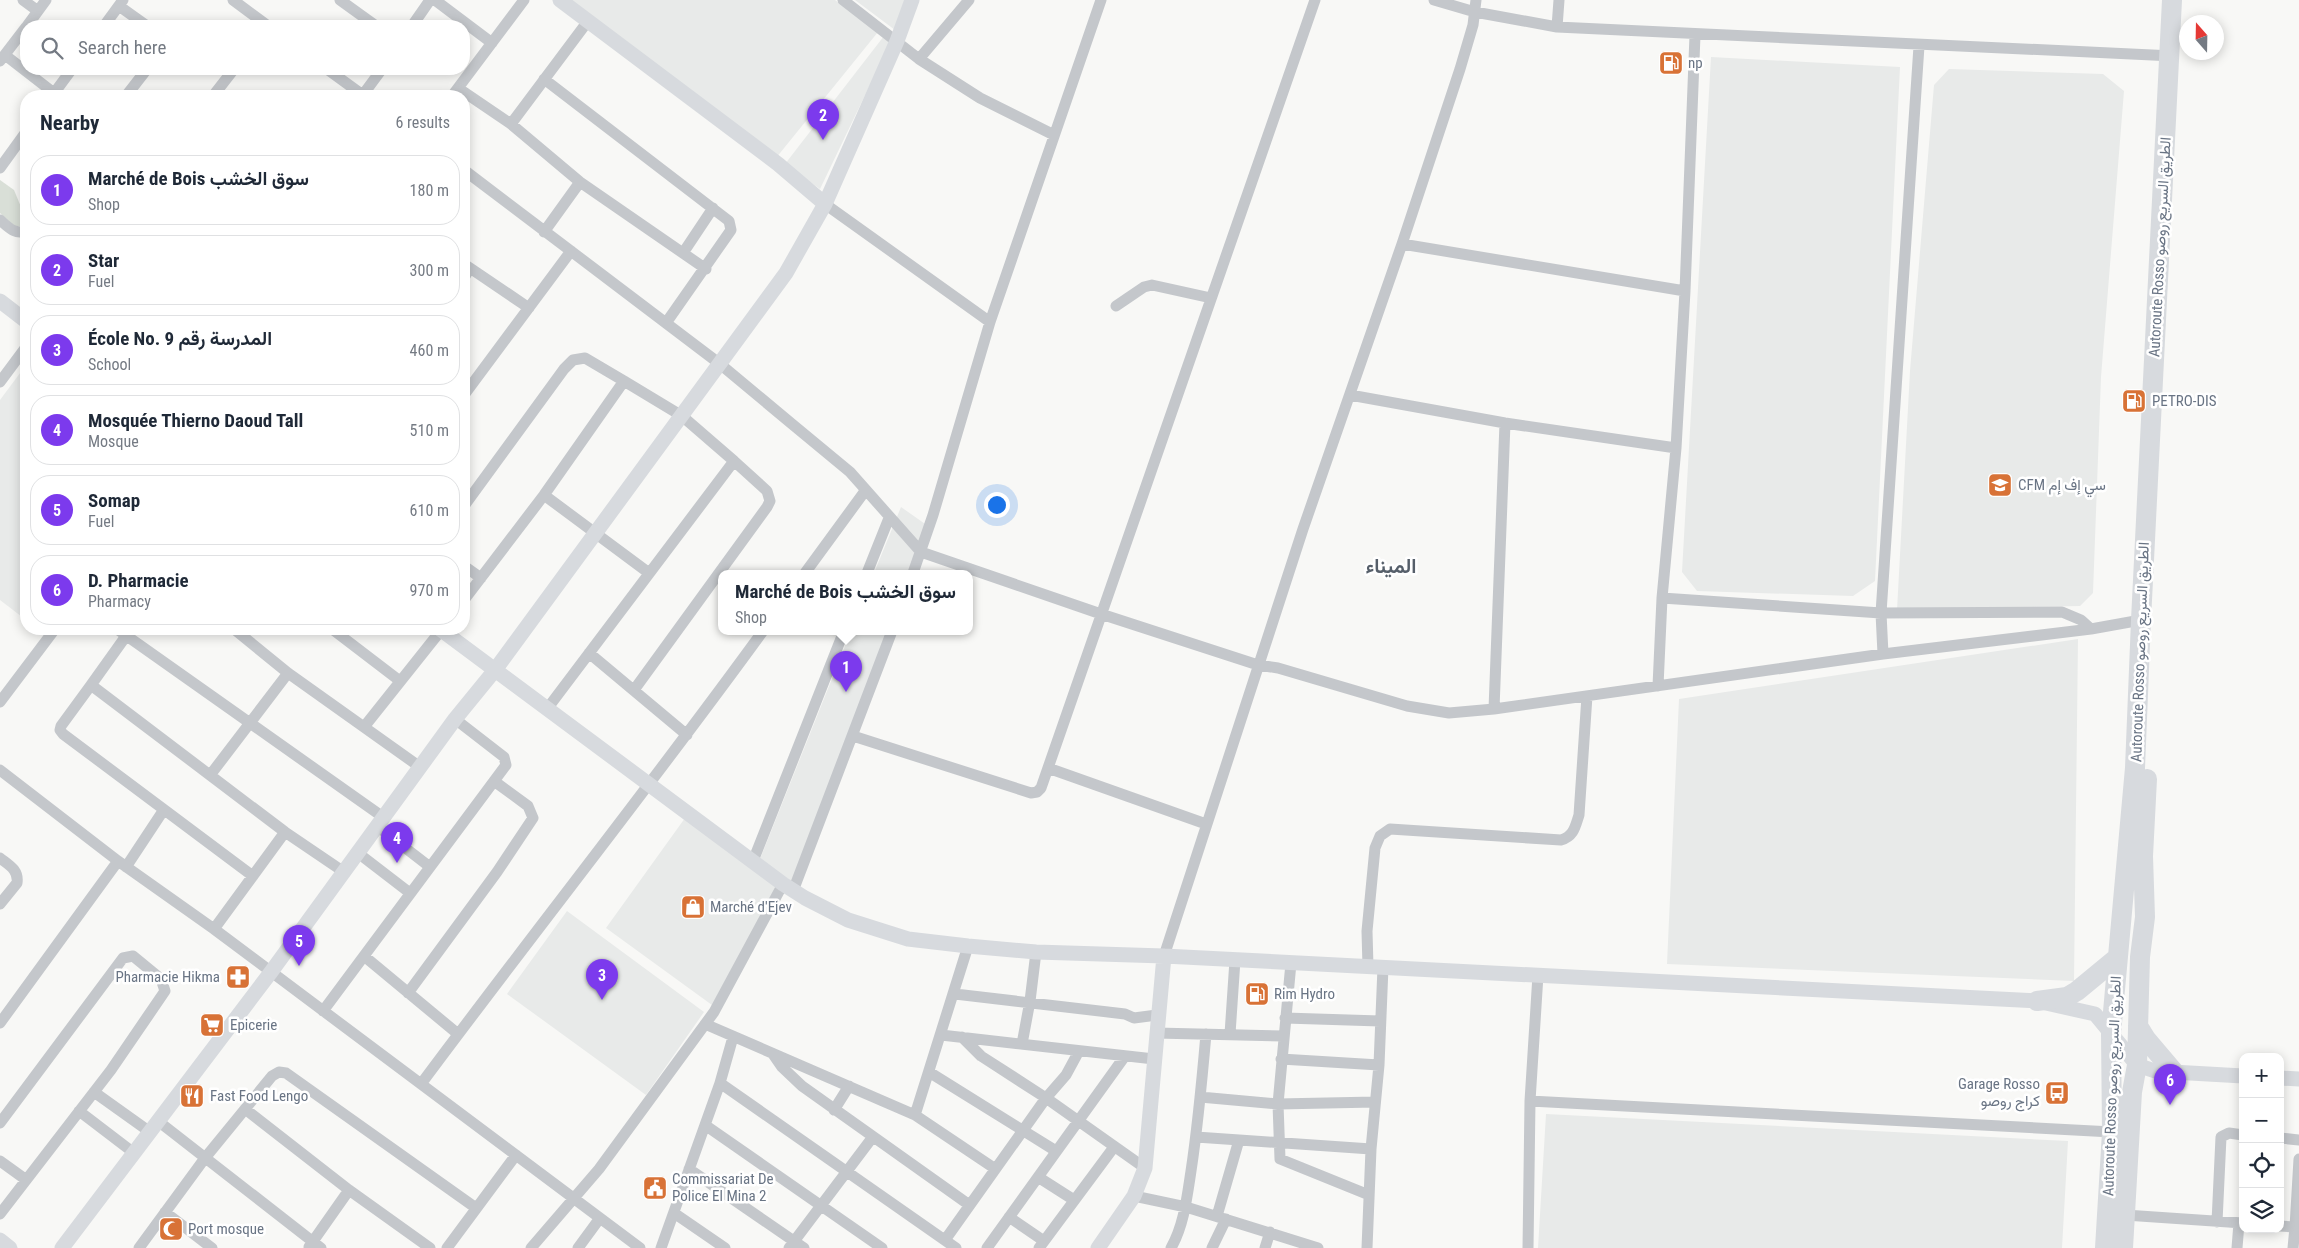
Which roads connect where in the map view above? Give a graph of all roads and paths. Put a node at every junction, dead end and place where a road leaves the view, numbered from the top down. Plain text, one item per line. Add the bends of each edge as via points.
1 (23, 0) edge
2 (46, 0) edge
3 (232, 0) edge
4 (340, 0) edge
5 (430, 0) edge
6 (435, 0) edge
7 (524, 0) edge
8 (560, 0) edge
9 (843, 0) edge
10 (912, 0) edge
11 (969, 0) edge
12 (1102, 0) edge
13 (1315, 0) edge
14 (1434, 0) edge
15 (1559, 0) edge
16 (2172, 0) edge
17 (2181, 0) edge
18 (121, 3) edge
19 (1476, 6) edge
20 (38, 11) junction
21 (32, 20) edge
22 (108, 20) edge
23 (139, 20) edge
24 (259, 20) edge
25 (368, 20) edge
26 (416, 20) edge
27 (462, 20) edge
28 (588, 21) junction
29 (470, 26) edge
30 (1558, 27) junction
31 (1696, 35) junction
32 (20, 38) edge
33 (897, 41) junction
34 (492, 43) junction
35 (1919, 46) junction
36 (2174, 57) junction
37 (2, 58) edge
38 (919, 60) junction
39 (20, 71) edge
40 (470, 72) edge
41 (25, 75) edge
42 (66, 75) edge
43 (142, 75) edge
44 (229, 75) edge
45 (335, 75) edge
46 (378, 75) edge
47 (468, 75) edge
48 (544, 79) junction
49 (46, 90) edge
50 (56, 90) edge
51 (131, 90) edge
52 (218, 90) edge
53 (355, 90) edge
54 (367, 90) edge
55 (457, 90) edge
56 (470, 101) edge
57 (511, 124) junction
58 (1054, 135) junction
59 (20, 140) edge
60 (0, 168) edge
61 (470, 174) edge
62 (580, 182) junction
63 (825, 204) junction
64 (713, 208) junction
65 (0, 220) edge
66 (20, 231) edge
67 (544, 232) junction
68 (1402, 244) junction
69 (571, 251) junction
70 (683, 253) junction
71 (706, 268) junction
72 (470, 272) edge
73 (1685, 291) junction
74 (1211, 298) junction
75 (0, 301) edge
76 (1116, 306) dead end
77 (528, 308) junction
78 (20, 316) edge
79 (990, 322) junction
80 (666, 323) junction
81 (20, 355) edge
82 (720, 364) junction
83 (624, 381) junction
84 (0, 382) edge
85 (470, 387) edge
86 (1350, 395) junction
87 (682, 416) junction
88 (1505, 423) junction
89 (1676, 448) junction
90 (734, 461) junction
91 (865, 491) junction
92 (544, 495) junction
93 (470, 498) edge
94 (889, 518) junction
95 (596, 533) junction
96 (921, 552) junction
97 (470, 570) edge
98 (722, 570) edge
99 (807, 570) edge
100 (868, 570) edge
101 (914, 570) edge
102 (973, 570) edge
103 (973, 570) edge
104 (649, 573) junction
105 (718, 575) edge
106 (480, 578) junction
107 (470, 592) edge
108 (1662, 598) junction
109 (1881, 613) junction
110 (1100, 614) junction
111 (2140, 620) junction
112 (2091, 629) junction
113 (50, 635) edge
114 (122, 635) edge
115 (130, 635) edge
116 (241, 635) edge
117 (340, 635) edge
118 (437, 635) edge
119 (450, 635) edge
120 (760, 635) edge
121 (842, 635) edge
122 (891, 635) edge
123 (589, 653) junction
124 (1883, 654) junction
125 (1258, 665) junction
126 (495, 670) junction
127 (288, 673) junction
128 (400, 682) junction
129 (91, 685) junction
130 (1658, 686) junction
131 (634, 690) junction
132 (1587, 696) junction
133 (0, 702) edge
134 (547, 709) junction
135 (1494, 709) junction
136 (455, 719) junction
137 (250, 723) junction
138 (364, 727) junction
139 (687, 735) junction
140 (853, 736) junction
141 (420, 767) junction
142 (1048, 768) junction
143 (0, 770) edge
144 (211, 774) junction
145 (494, 782) junction
146 (648, 786) junction
147 (163, 811) junction
148 (380, 821) junction
149 (1206, 824) junction
150 (285, 832) junction
151 (358, 853) junction
152 (0, 858) edge
153 (753, 861) junction
154 (122, 864) junction
155 (430, 867) junction
156 (344, 872) junction
157 (253, 876) junction
158 (788, 887) junction
159 (410, 893) junction
160 (0, 904) edge
161 (214, 929) junction
162 (968, 946) junction
163 (1036, 952) junction
164 (364, 956) junction
165 (1164, 956) junction
166 (2117, 958) junction
167 (1234, 960) junction
168 (1291, 962) junction
169 (1375, 967) junction
170 (271, 972) junction
171 (1538, 975) junction
172 (408, 993) junction
173 (955, 994) junction
174 (2037, 1001) junction
175 (1030, 1002) junction
176 (323, 1011) junction
177 (1158, 1015) junction
178 (1285, 1018) junction
179 (1380, 1021) junction
180 (0, 1023) edge
181 (705, 1024) junction
182 (2138, 1026) junction
183 (1156, 1033) junction
184 (458, 1034) junction
185 (1206, 1034) junction
186 (1230, 1034) junction
187 (2111, 1034) junction
188 (941, 1035) junction
189 (1283, 1036) junction
190 (734, 1037) junction
191 (962, 1037) junction
192 (1022, 1044) junction
193 (1079, 1051) junction
194 (773, 1054) junction
195 (1125, 1056) junction
196 (1154, 1059) junction
197 (1281, 1059) junction
198 (1379, 1065) junction
199 (2137, 1065) junction
200 (929, 1072) junction
201 (2174, 1072) junction
202 (2239, 1076) edge
203 (2284, 1078) edge
204 (2299, 1079) edge
205 (720, 1083) junction
206 (421, 1084) junction
207 (848, 1086) junction
208 (94, 1092) junction
209 (1200, 1097) junction
210 (1046, 1098) junction
211 (1530, 1101) junction
212 (1375, 1102) junction
213 (1278, 1104) junction
214 (245, 1109) junction
215 (834, 1110) junction
216 (79, 1111) junction
217 (915, 1115) junction
218 (1078, 1122) junction
219 (0, 1124) edge
220 (705, 1125) junction
221 (154, 1127) junction
222 (1022, 1130) junction
223 (2112, 1132) junction
224 (2239, 1134) edge
225 (872, 1138) junction
226 (1196, 1138) junction
227 (2284, 1138) edge
228 (1239, 1140) junction
229 (2299, 1140) edge
230 (1279, 1143) junction
231 (1114, 1147) junction
232 (1371, 1149) junction
233 (1056, 1151) junction
234 (134, 1153) junction
235 (516, 1155) junction
236 (204, 1158) junction
237 (2299, 1159) edge
238 (0, 1161) edge
239 (994, 1168) junction
240 (1145, 1168) junction
241 (689, 1169) junction
242 (846, 1171) junction
243 (1038, 1177) junction
244 (26, 1179) junction
245 (349, 1190) junction
246 (1369, 1195) junction
247 (1134, 1196) junction
248 (575, 1198) junction
249 (1074, 1200) junction
250 (968, 1204) junction
251 (820, 1205) junction
252 (1186, 1206) junction
253 (476, 1208) junction
254 (165, 1212) junction
255 (674, 1213) junction
256 (0, 1214) edge
257 (2125, 1215) junction
258 (600, 1218) junction
259 (1009, 1218) junction
260 (1222, 1218) junction
261 (2217, 1222) junction
262 (2239, 1223) edge
263 (2284, 1226) edge
264 (2295, 1227) junction
265 (1270, 1232) junction
266 (2239, 1233) edge
267 (0, 1240) edge
268 (945, 1240) junction
269 (1041, 1244) edge
270 (1295, 1244) edge
271 (314, 1246) edge
272 (796, 1246) edge
273 (10, 1248) edge
274 (62, 1248) edge
275 (139, 1248) edge
276 (212, 1248) edge
277 (430, 1248) edge
278 (447, 1248) edge
279 (531, 1248) edge
280 (578, 1248) edge
281 (640, 1248) edge
282 (661, 1248) edge
283 (725, 1248) edge
284 (882, 1248) edge
285 (956, 1248) edge
286 (986, 1248) edge
287 (1098, 1248) edge
288 (1171, 1248) edge
289 (1212, 1248) edge
290 (1265, 1248) edge
291 (1318, 1248) edge
292 (1367, 1248) edge
293 (1528, 1248) edge
294 (2106, 1248) edge
295 (2124, 1248) edge
296 (2237, 1248) edge
297 (2293, 1248) edge

1 - 20 street
2 - 20 street
3 - 24 street
4 - 25 street
5 - 26 street
6 - 27 street
7 - 34 street
8 - 28 main road
9 - 33 street
10 - 33 main road
11 - 38 street
12 - 58 street
13 - 74 street
14 - 19 street
15 - 30 street
16 - 36 highway, Autoroute Rosso الطريق السريع روصو
17 - 36 highway, Autoroute Rosso الطريق السريع روصو
18 - 22 street
18 - 23 street
19 - 30 street
19 - 68 street via 1463,61
20 - 21 street
28 - 48 street
28 - 63 main road via 778,164
29 - 34 street
30 - 31 street
31 - 35 street
31 - 73 street
32 - 37 street
33 - 38 street
33 - 63 main road
34 - 40 street
35 - 36 street
35 - 109 street
36 - 111 highway, Autoroute Rosso الطريق السريع روصو
36 - 182 highway, Autoroute Rosso الطريق السريع روصو via 2178,123 2143,856 2146,916 2140,957
37 - 39 street
38 - 58 street via 980,98
41 - 49 street
42 - 50 street
43 - 51 street
44 - 52 street
45 - 53 street
46 - 54 street
47 - 55 street
48 - 57 street
48 - 64 street
56 - 57 street
57 - 62 street
58 - 79 street
59 - 60 street
61 - 67 street
62 - 67 street
62 - 70 street
63 - 79 street
63 - 82 main road via 786,273
64 - 70 street
64 - 71 street via 729,221 731,230
65 - 66 street
67 - 69 street
68 - 73 street
68 - 86 street
69 - 77 street
69 - 80 street
70 - 71 street
71 - 80 street
72 - 77 street
73 - 89 street
74 - 76 street via 1152,285
74 - 110 street
75 - 78 main road
77 - 85 street
79 - 96 street
80 - 82 street
81 - 84 street
82 - 87 main road
82 - 91 street via 850,472
83 - 87 street
83 - 92 street
83 - 93 street via 585,358 573,360
86 - 88 street
86 - 125 street
87 - 90 street
87 - 95 main road
88 - 89 street
88 - 135 street
89 - 108 street
90 - 98 street via 767,491 770,500
90 - 104 street
91 - 94 street
91 - 99 street
92 - 95 street
92 - 106 street
94 - 96 street
94 - 100 street
95 - 104 street
95 - 126 main road
96 - 101 street
96 - 102 street
97 - 106 street
103 - 110 street
104 - 123 street
105 - 131 street
106 - 107 street
108 - 109 street
108 - 130 street
109 - 112 street via 2062,612 2082,620
109 - 124 street
110 - 125 street
110 - 142 street
111 - 112 street
111 - 166 highway, Autoroute Rosso الطريق السريع روصو via 2135,768
112 - 124 street
113 - 133 street
114 - 129 street
115 - 137 street
116 - 127 street
117 - 128 street
118 - 128 street
119 - 126 main road
120 - 139 street
121 - 153 street
122 - 140 street
123 - 131 street
123 - 134 street
124 - 130 street
125 - 135 street via 1407,706 1449,713
125 - 149 street
126 - 134 main road
126 - 136 main road
127 - 137 street
127 - 138 street
128 - 138 street
129 - 144 street
129 - 147 street via 60,730
130 - 132 street
131 - 139 street
132 - 135 street
132 - 169 street via 1579,815 1569,837 1561,840 1390,829 1380,836 1375,848 1367,932
134 - 146 main road
136 - 141 main road
136 - 145 street via 504,757 506,765
137 - 144 street
137 - 148 street
138 - 141 street
139 - 146 street
140 - 142 street via 1031,793 1041,788
140 - 158 street
141 - 148 main road
142 - 149 street
143 - 154 street
144 - 150 street
145 - 155 street
145 - 172 street via 528,806 533,818
146 - 153 main road
146 - 184 street
147 - 154 street
147 - 157 street
148 - 151 main road
148 - 155 street
149 - 165 street
150 - 156 street
150 - 157 street
151 - 156 main road
151 - 159 street
152 - 160 street via 14,870 18,879
153 - 158 main road
154 - 161 street
154 - 180 street
155 - 159 street
156 - 170 main road
157 - 161 street
158 - 162 main road via 848,920 871,928 908,939
158 - 181 street
159 - 164 street
161 - 170 street
162 - 163 main road
162 - 173 street
163 - 165 main road
163 - 175 street
164 - 172 street
164 - 176 street
165 - 167 main road
165 - 177 main road
166 - 174 highway via 2067,997
166 - 187 highway, Autoroute Rosso الطريق السريع روصو
167 - 168 main road
167 - 186 street
168 - 169 main road
168 - 178 street
169 - 171 main road
169 - 179 street
170 - 176 street
170 - 221 main road
171 - 174 main road
171 - 211 street
172 - 184 street
173 - 175 street
173 - 188 street
174 - 187 main road via 2096,1014
175 - 177 street via 1125,1014 1134,1018
175 - 192 street
176 - 206 street
177 - 183 main road
178 - 179 street
178 - 189 street
179 - 198 street
181 - 190 street
181 - 248 street
182 - 199 highway, Autoroute Rosso الطريق السريع روصو
182 - 201 highway
183 - 185 street
183 - 196 main road
184 - 206 street
185 - 186 street
185 - 209 street
186 - 189 street
187 - 199 main road
187 - 223 highway, Autoroute Rosso الطريق السريع روصو
188 - 191 street
188 - 200 street
189 - 197 street
190 - 194 street
190 - 205 street
191 - 192 street
191 - 210 street via 980,1056
192 - 193 street
193 - 195 street
193 - 210 street via 1066,1075
194 - 207 street
194 - 215 street via 788,1074
195 - 196 street
195 - 218 street
196 - 240 main road
197 - 198 street
197 - 213 street
198 - 212 street
199 - 201 main road
199 - 257 highway, Autoroute Rosso الطريق السريع روصو via 2132,1092
200 - 217 street
200 - 222 street
201 - 202 main road
203 - 204 main road
205 - 220 street
205 - 242 street
206 - 235 street
207 - 215 street
207 - 217 street
208 - 216 street
208 - 219 street via 165,991 161,979 133,956 123,958
208 - 221 street
209 - 213 street
209 - 226 street
210 - 218 street
210 - 222 street
211 - 223 street
211 - 293 street
212 - 213 street
212 - 232 street
213 - 230 street
214 - 236 street
214 - 245 street
214 - 253 street via 272,1076 286,1073
215 - 225 street
216 - 234 street
216 - 244 street
217 - 239 street
218 - 231 street
218 - 233 street
220 - 241 street
220 - 251 street
221 - 234 main road
221 - 236 street
222 - 233 street
222 - 239 street
223 - 294 highway, Autoroute Rosso الطريق السريع روصو
224 - 261 street via 2229,1133 2221,1137
225 - 242 street
225 - 250 street
226 - 228 street
226 - 252 street
227 - 229 street
228 - 230 street
228 - 260 street
230 - 232 street
230 - 246 street via 1282,1161
231 - 240 street
231 - 249 street
232 - 246 street
233 - 243 street
234 - 274 main road
235 - 248 street
235 - 253 street
236 - 254 street
236 - 271 street
237 - 264 street
238 - 244 street
239 - 250 street
240 - 247 main road
241 - 255 street
241 - 272 street
242 - 251 street
242 - 268 street
243 - 249 street
243 - 259 street
244 - 256 street
245 - 271 street
245 - 277 street
246 - 292 street
247 - 252 street
247 - 287 main road
248 - 258 street
248 - 279 street
249 - 269 street
250 - 268 street
251 - 272 street
251 - 284 street
252 - 260 street
252 - 288 street
253 - 278 street
254 - 275 street
254 - 276 street
255 - 282 street
255 - 283 street
257 - 261 street
257 - 295 highway, Autoroute Rosso الطريق السريع روصو
258 - 280 street
258 - 281 street
259 - 269 street
259 - 286 street
260 - 265 street
260 - 289 street
261 - 262 street
263 - 264 street
264 - 297 street
265 - 270 street
265 - 290 street
266 - 296 street
267 - 273 main road
268 - 285 street
270 - 291 street

